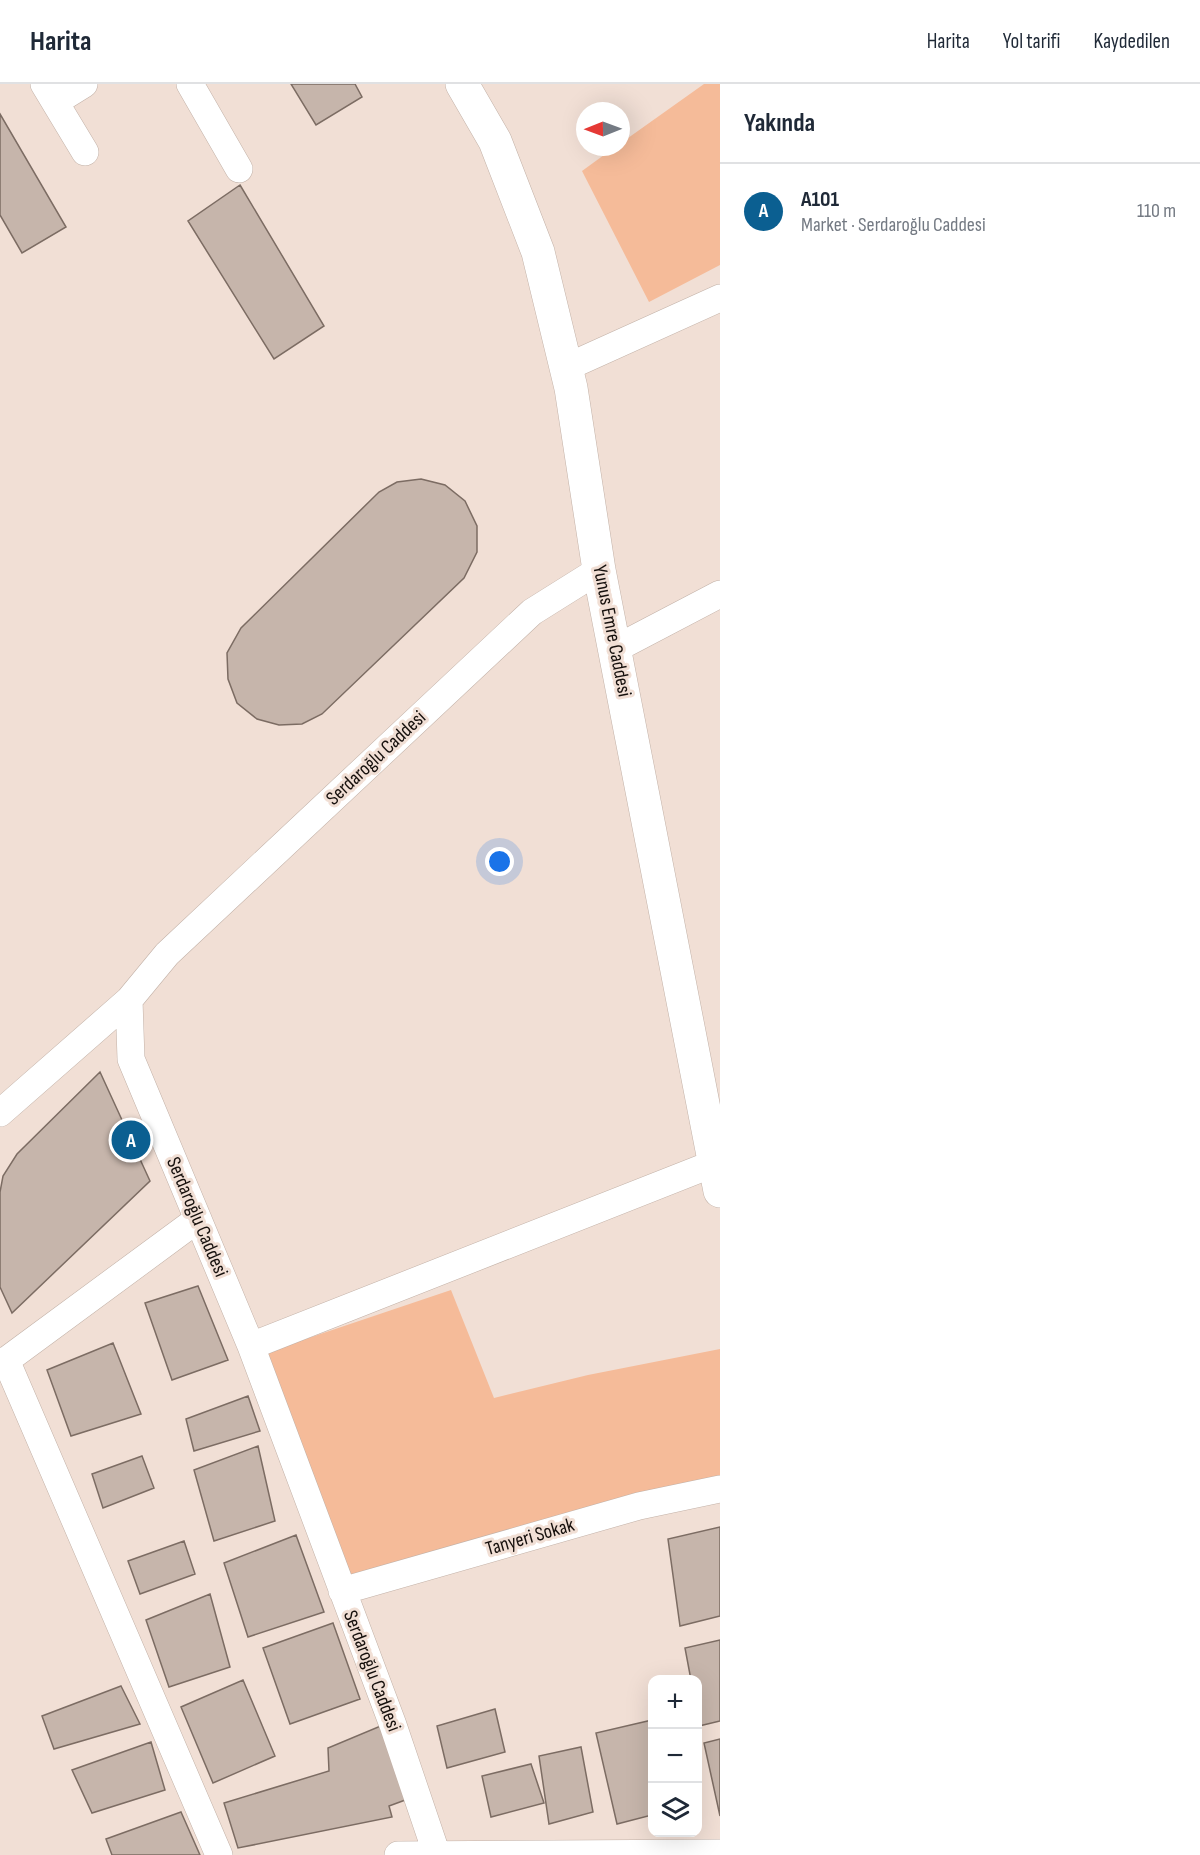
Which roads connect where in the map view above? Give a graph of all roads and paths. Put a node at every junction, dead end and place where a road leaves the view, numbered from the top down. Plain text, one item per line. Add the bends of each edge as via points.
1 (84, 84) edge
2 (190, 84) edge
3 (462, 84) edge
4 (50, 93) edge
5 (85, 152) dead end
6 (239, 169) dead end
7 (720, 298) edge
8 (565, 368) junction
9 (600, 570) junction
10 (720, 594) edge
11 (615, 649) junction
12 (129, 1000) junction
13 (0, 1113) edge
14 (718, 1172) edge
15 (198, 1220) junction
16 (251, 1346) junction
17 (3, 1362) edge
18 (720, 1489) edge
19 (342, 1591) junction
20 (720, 1853) edge
21 (437, 1854) edge
22 (219, 1855) edge
23 (398, 1855) edge

1 - 4 street
2 - 6 street
3 - 8 main road, Yunus Emre Caddesi via 495,141 538,252
4 - 5 street
7 - 8 street
8 - 9 main road, Yunus Emre Caddesi
9 - 11 main road, Yunus Emre Caddesi
9 - 12 street, Serdaroğlu Caddesi via 532,612 167,954
10 - 11 street
11 - 14 main road, Yunus Emre Caddesi
12 - 13 street
12 - 15 street, Serdaroğlu Caddesi via 130,1059
14 - 16 street
15 - 16 street, Serdaroğlu Caddesi
15 - 17 street
16 - 19 street, Serdaroğlu Caddesi
17 - 22 street
18 - 19 street, Tanyeri Sokak via 639,1506
19 - 21 street, Serdaroğlu Caddesi
20 - 21 street
21 - 23 street

